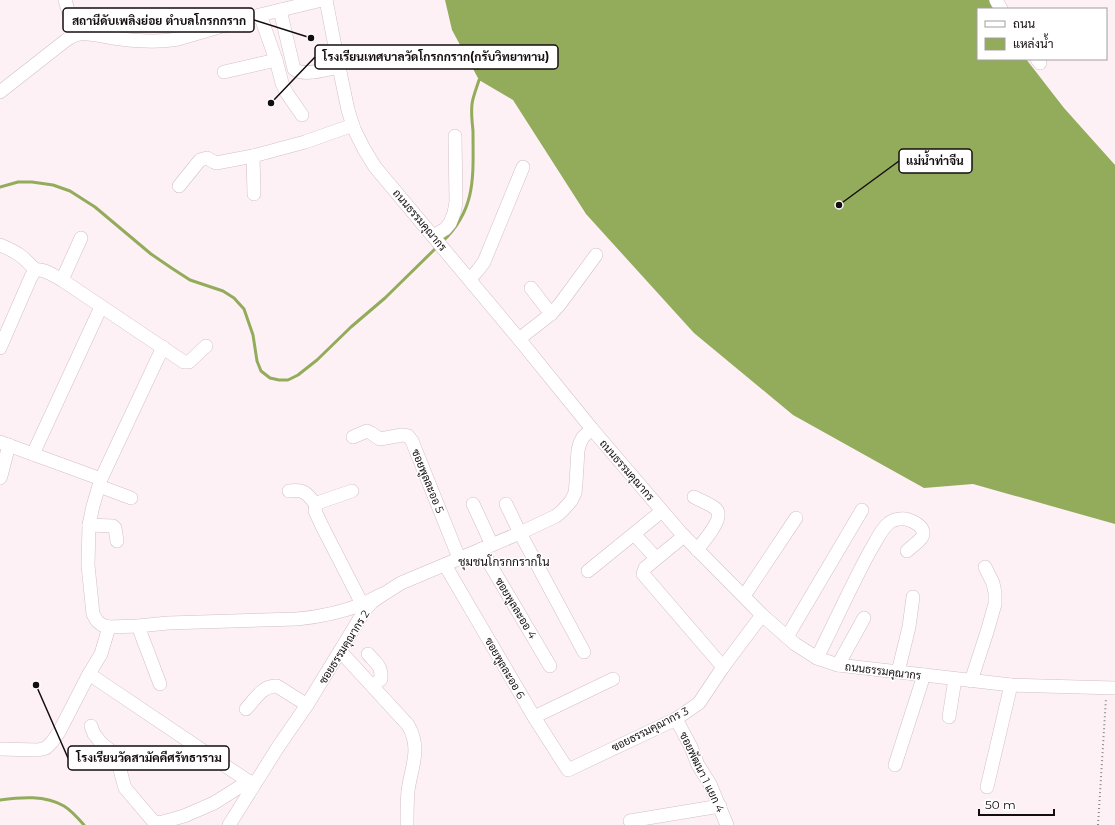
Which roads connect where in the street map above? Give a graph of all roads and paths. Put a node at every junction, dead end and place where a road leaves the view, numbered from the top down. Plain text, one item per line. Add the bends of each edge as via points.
1 (65, 0) edge
2 (322, 0) edge
3 (326, 0) edge
4 (280, 10) junction
5 (260, 15) junction
6 (75, 35) junction
7 (276, 60) junction
8 (339, 67) junction
9 (224, 72) dead end
10 (0, 92) edge
11 (302, 116) dead end
12 (353, 125) junction
13 (455, 136) dead end
14 (253, 156) junction
15 (523, 167) dead end
16 (179, 186) dead end
17 (254, 194) dead end
18 (81, 238) dead end
19 (435, 238) junction
20 (0, 245) edge
21 (596, 255) dead end
22 (35, 270) junction
23 (470, 279) junction
24 (62, 280) junction
25 (531, 288) dead end
26 (101, 307) junction
27 (551, 314) junction
28 (519, 339) junction
29 (206, 346) dead end
30 (163, 347) junction
31 (0, 348) edge
32 (592, 429) junction
33 (353, 437) dead end
34 (4, 444) edge
35 (33, 454) junction
36 (0, 478) edge
37 (100, 482) junction
38 (289, 491) dead end
39 (352, 491) dead end
40 (694, 497) dead end
41 (131, 498) dead end
42 (474, 504) dead end
43 (506, 504) dead end
44 (316, 505) junction
45 (862, 510) dead end
46 (662, 511) junction
47 (796, 518) dead end
48 (89, 525) junction
49 (520, 533) junction
50 (634, 534) junction
51 (684, 536) junction
52 (117, 541) dead end
53 (486, 547) junction
54 (697, 550) junction
55 (907, 551) dead end
56 (459, 558) junction
57 (656, 558) junction
58 (445, 565) junction
59 (985, 568) dead end
60 (588, 571) dead end
61 (383, 594) junction
62 (744, 596) junction
63 (913, 596) dead end
64 (362, 604) junction
65 (762, 615) junction
66 (864, 618) dead end
67 (138, 626) junction
68 (109, 627) junction
69 (787, 637) junction
70 (340, 652) junction
71 (584, 652) dead end
72 (368, 654) dead end
73 (817, 658) junction
74 (550, 666) dead end
75 (838, 666) junction
76 (723, 667) junction
77 (898, 672) junction
78 (89, 674) junction
79 (924, 675) junction
80 (955, 679) junction
81 (613, 680) dead end
82 (971, 681) junction
83 (160, 684) dead end
84 (1011, 685) junction
85 (1112, 685) edge
86 (373, 686) junction
87 (307, 706) junction
88 (246, 709) dead end
89 (534, 717) junction
90 (949, 717) dead end
91 (676, 719) junction
92 (92, 726) dead end
93 (0, 749) edge
94 (895, 765) dead end
95 (568, 770) joint
96 (252, 783) junction
97 (987, 787) dead end
98 (720, 806) junction
99 (630, 821) dead end
100 (229, 825) edge
101 (407, 825) edge
102 (727, 825) edge
103 (1098, 825) edge

1 - 6 street
2 - 4 street
3 - 8 street, ถนนธรรมคุณากร
4 - 5 street
4 - 8 street via 294,69 297,72
5 - 6 street via 169,40 150,42 86,34
5 - 7 street
6 - 10 street
7 - 9 street
7 - 11 street via 286,92
8 - 12 street, ถนนธรรมคุณากร
12 - 14 street via 305,142
12 - 19 street, ถนนธรรมคุณากร via 375,166
13 - 19 street via 454,213 450,223
14 - 16 street via 216,162 207,158 200,160
14 - 17 street
15 - 23 street via 484,262
18 - 24 street
19 - 23 street, ถนนธรรมคุณากร
20 - 22 street via 20,255
21 - 27 street
22 - 24 street via 44,270
22 - 31 street
23 - 28 street, ถนนธรรมคุณากร
24 - 26 street
25 - 27 street
26 - 30 street
26 - 35 street
27 - 28 street
28 - 32 street, ถนนธรรมคุณากร
29 - 30 street via 189,362 184,362
30 - 37 street
32 - 46 street, ถนนธรรมคุณากร
32 - 49 street, ซอยธรรมคุณากร 2 via 583,437 578,450 575,493 571,501 556,516
33 - 56 street, ซอยพูลละออ 5 via 367,432 380,439 408,436
34 - 35 street
34 - 36 street
35 - 37 street
37 - 41 street
37 - 48 street
38 - 44 street via 296,490 308,494
39 - 44 street
40 - 54 street via 716,508 718,513 712,530
42 - 53 street, ซอยพูลละออ 4
43 - 49 street
44 - 64 street via 322,526
45 - 69 street
46 - 50 street
46 - 51 street, ถนนธรรมคุณากร
47 - 62 street
48 - 52 street via 113,526
48 - 68 street via 88,565 93,614 97,621
49 - 53 street, ซอยธรรมคุณากร 2
49 - 71 street
50 - 57 street
50 - 60 street
51 - 54 street, ถนนธรรมคุณากร
51 - 57 street
53 - 56 street, ซอยธรรมคุณากร 2
53 - 74 street, ซอยพูลละออ 4
54 - 62 street, ถนนธรรมคุณากร
55 - 73 street via 922,537 921,527 909,520 896,519 889,522 857,574
56 - 58 street, ซอยธรรมคุณากร 2
57 - 76 street via 645,568 644,574
58 - 61 street, ซอยธรรมคุณากร 2 via 401,583
58 - 89 street, ซอยพูลละออ 6
59 - 82 street via 994,583 995,604
61 - 64 street
61 - 70 street, ซอยธรรมคุณากร 2 via 366,610
62 - 65 street, ถนนธรรมคุณากร
63 - 77 street via 909,627
64 - 67 street via 317,617 297,619
65 - 69 street, ถนนธรรมคุณากร
65 - 76 street, ซอยธรรมคุณากร 3
66 - 75 street
67 - 68 street
67 - 83 street
68 - 78 street via 101,654
69 - 73 street, ถนนธรรมคุณากร
70 - 86 street
70 - 87 street, ซอยธรรมคุณากร 2
72 - 86 street via 380,667 381,672 381,680
73 - 75 street, ถนนธรรมคุณากร
75 - 77 street, ถนนธรรมคุณากร
76 - 91 street, ซอยธรรมคุณากร 3 via 699,704
77 - 79 street, ถนนธรรมคุณากร
78 - 93 street via 59,732 46,748
78 - 96 street
79 - 80 street, ถนนธรรมคุณากร
79 - 94 street
80 - 82 street, ถนนธรรมคุณากร
80 - 90 street
81 - 89 street
82 - 84 street, ถนนธรรมคุณากร
84 - 85 street, ถนนธรรมคุณากร
84 - 97 street
85 - 103 path
86 - 101 street via 412,732 416,756 408,789
87 - 88 street via 274,686 266,688
87 - 96 street, ซอยธรรมคุณากร 2
89 - 95 street, ซอยพูลละออ 6
91 - 95 street, ซอยธรรมคุณากร 3
91 - 98 street, ซอยพัฒนา 1 แยก 4
92 - 96 street via 94,734 117,759 125,788 153,821 159,823 184,816
96 - 100 street, ซอยธรรมคุณากร 2
98 - 99 street
98 - 102 street, ซอยพัฒนา 1 แยก 4

